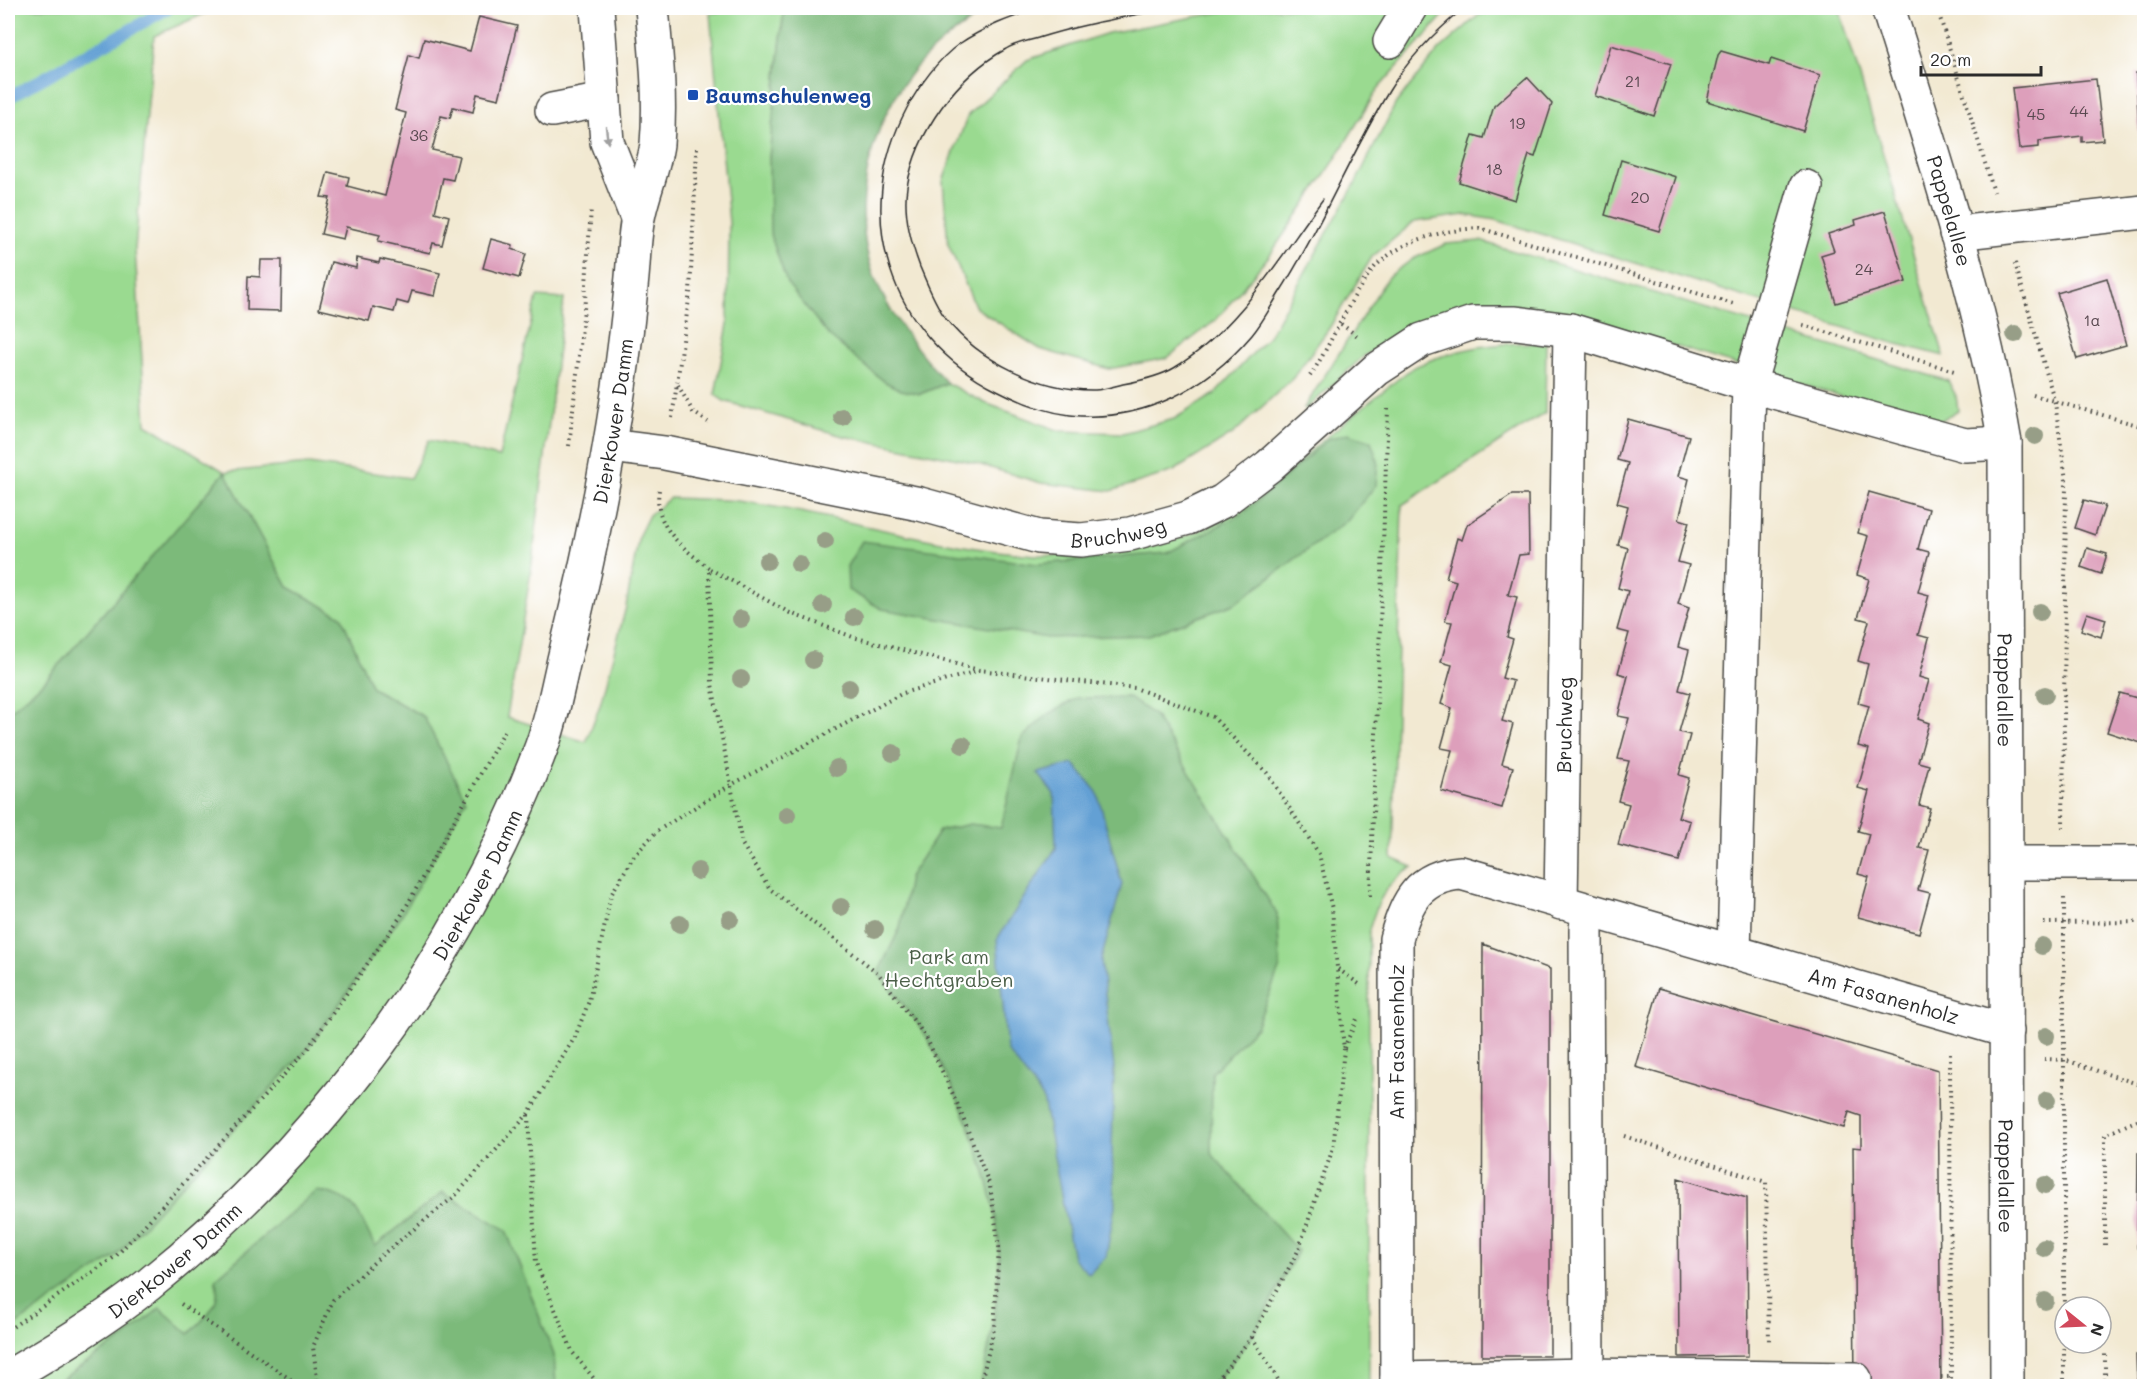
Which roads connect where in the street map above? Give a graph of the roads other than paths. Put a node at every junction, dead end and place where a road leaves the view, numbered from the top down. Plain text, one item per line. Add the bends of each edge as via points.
1 (597, 8) edge
2 (652, 8) edge
3 (1410, 8) edge
4 (1888, 8) edge
5 (1390, 41) dead end
6 (604, 100) junction
7 (552, 110) dead end
8 (1806, 187) dead end
9 (2145, 212) edge
10 (637, 218) junction
11 (1956, 233) junction
12 (1570, 330) junction
13 (1749, 385) junction
14 (2005, 444) junction
15 (610, 446) junction
16 (2007, 863) junction
17 (2145, 863) edge
18 (1575, 906) junction
19 (1734, 952) junction
20 (2007, 1044) junction
21 (8, 1377) edge
22 (1855, 1379) dead end
23 (1588, 1381) edge
24 (1396, 1383) edge
25 (2007, 1386) edge

1 - 6 street, Dierkower Damm
2 - 10 street, Dierkower Damm via 657,145
3 - 5 street
4 - 11 street, Pappelallee
6 - 7 street
6 -> 10 street, Dierkower Damm via 607,142
8 - 13 street
9 - 11 street
10 - 15 street, Dierkower Damm via 620,391
11 - 14 street, Pappelallee via 1995,382
12 - 13 street, Bruchweg
12 - 15 street, Bruchweg via 1516,322 1473,323 1422,340 1390,358 1269,466 1223,501 1188,518 1130,534 1081,540 1039,537 920,504 664,453
12 - 18 street, Bruchweg
13 - 14 street, Bruchweg via 1965,445
13 - 19 street
14 - 16 street, Pappelallee
15 - 21 street, Dierkower Damm via 579,597 540,751 504,838 450,937 400,1014 320,1118 246,1199 118,1307
16 - 17 street
16 - 20 street, Pappelallee
18 - 19 street, Am Fasanenholz
18 - 23 street via 1586,930
18 - 24 street, Am Fasanenholz via 1461,873 1439,875 1420,888 1402,915 1396,939
19 - 20 street, Am Fasanenholz
20 - 25 street, Pappelallee
22 - 23 street, Am Fasanenholz
23 - 24 street, Am Fasanenholz

